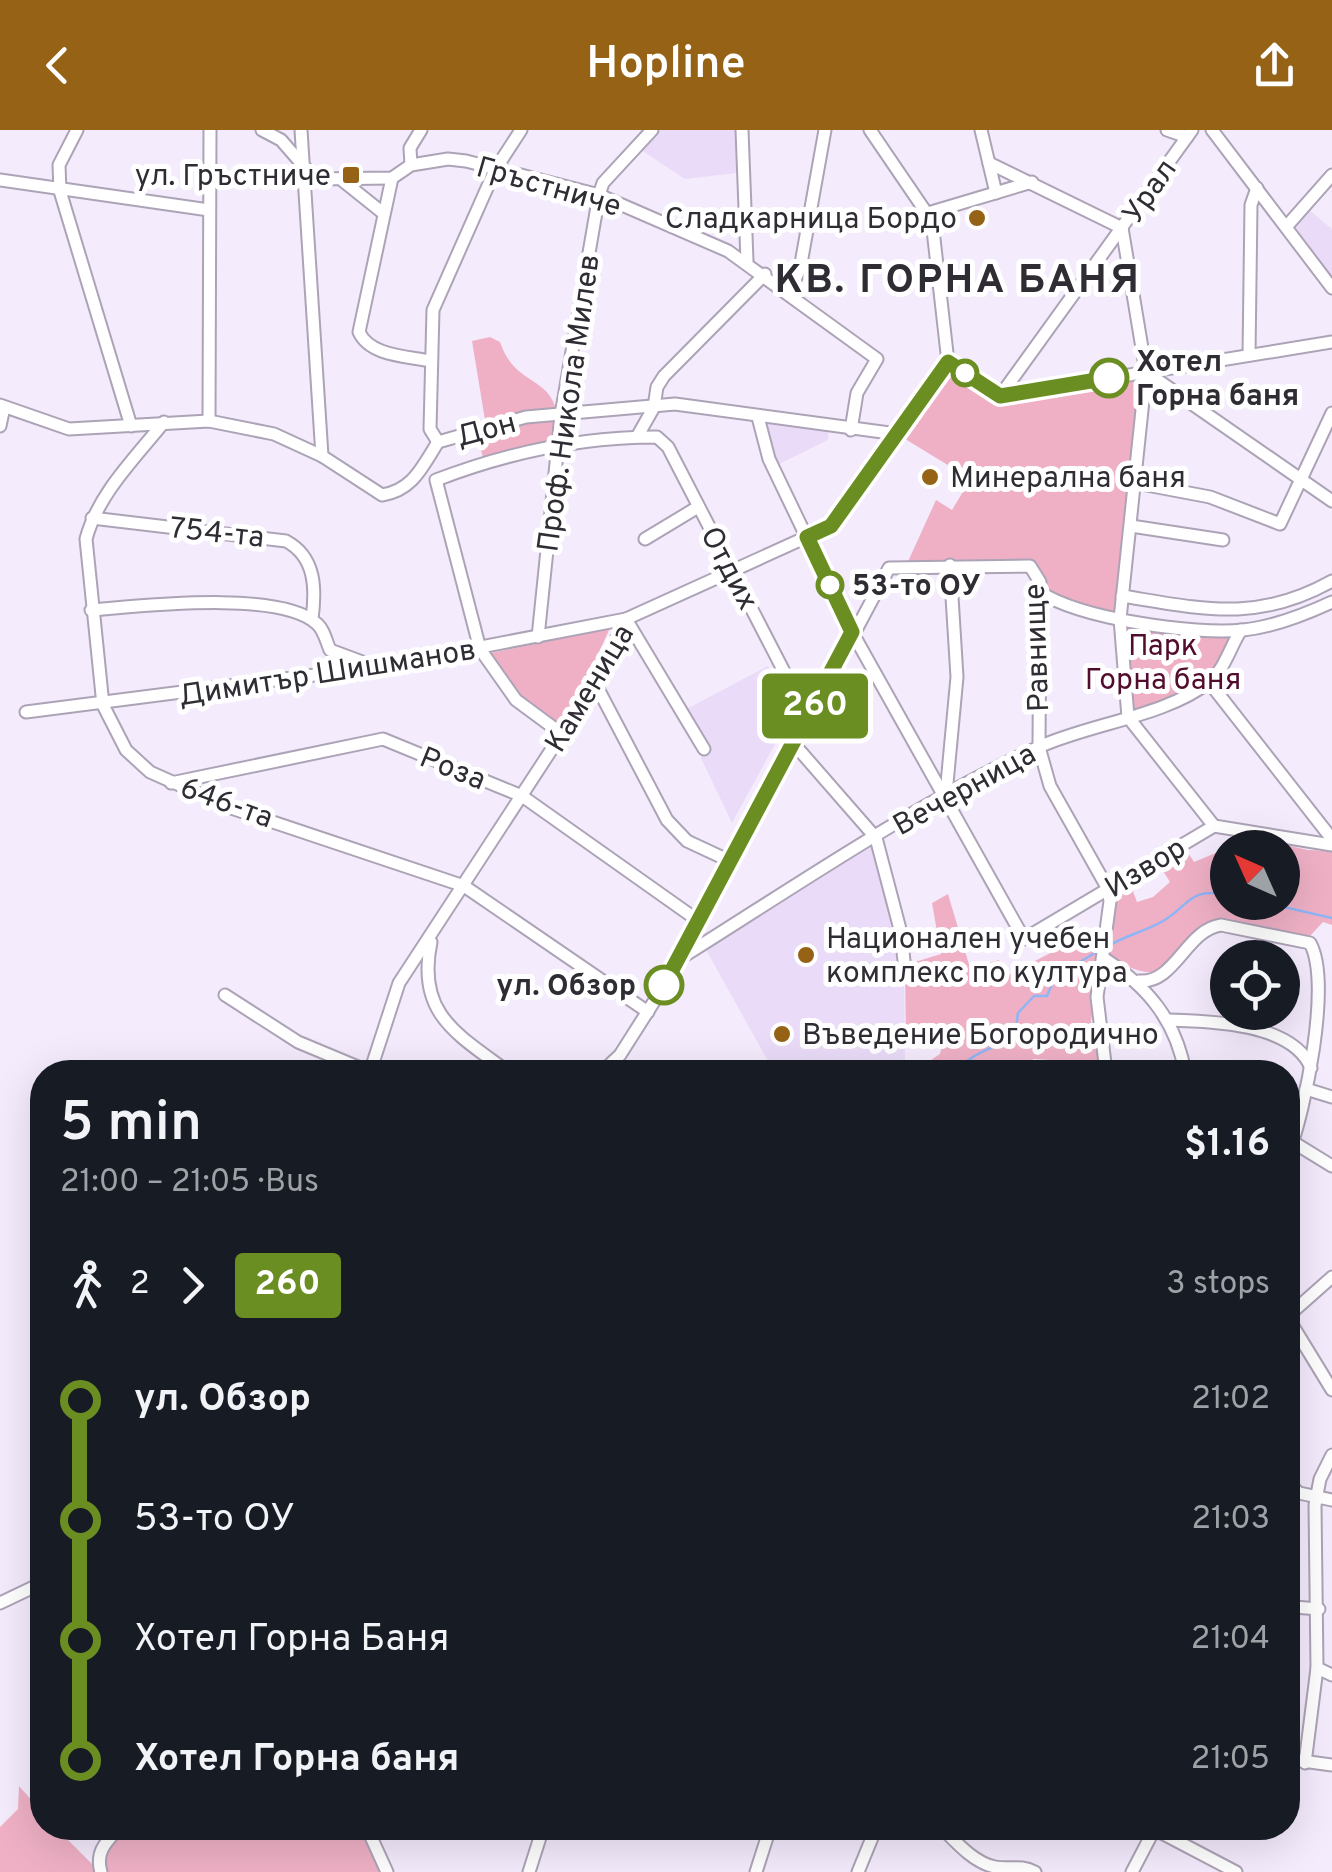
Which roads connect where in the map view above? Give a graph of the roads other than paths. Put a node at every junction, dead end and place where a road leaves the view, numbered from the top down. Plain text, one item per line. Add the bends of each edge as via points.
1 (77, 130) edge
2 (210, 130) edge
3 (262, 130) edge
4 (301, 130) edge
5 (421, 130) edge
6 (521, 130) edge
7 (652, 130) edge
8 (742, 130) edge
9 (825, 130) edge
10 (870, 130) edge
11 (982, 130) edge
12 (1167, 130) edge
13 (1212, 130) edge
14 (1190, 134) edge
15 (989, 163) junction
16 (411, 165) junction
17 (303, 169) junction
18 (495, 170) junction
19 (1332, 175) edge
20 (392, 178) junction
21 (0, 180) edge
22 (342, 182) junction
23 (1032, 182) junction
24 (1258, 188) junction
25 (60, 191) junction
26 (996, 193) junction
27 (599, 195) junction
28 (209, 210) junction
29 (383, 213) junction
30 (928, 213) junction
31 (1286, 227) junction
32 (1122, 228) junction
33 (747, 261) junction
34 (764, 274) junction
35 (1332, 288) edge
36 (789, 292) junction
37 (1332, 342) edge
38 (1249, 355) junction
39 (430, 361) junction
40 (948, 362) junction
41 (1146, 372) junction
42 (1000, 396) junction
43 (2, 406) edge
44 (654, 407) junction
45 (1332, 413) edge
46 (561, 415) junction
47 (758, 417) junction
48 (209, 421) junction
49 (164, 422) junction
50 (0, 426) edge
51 (131, 426) junction
52 (851, 430) junction
53 (897, 434) junction
54 (637, 437) junction
55 (438, 442) junction
56 (558, 446) junction
57 (322, 456) junction
58 (1301, 480) junction
59 (1136, 483) junction
60 (1332, 501) edge
61 (698, 507) junction
62 (92, 518) junction
63 (1131, 526) junction
64 (807, 537) junction
65 (646, 538) dead end
66 (1222, 540) dead end
67 (950, 565) junction
68 (732, 572) junction
69 (1332, 580) edge
70 (1040, 592) junction
71 (1122, 596) junction
72 (1332, 602) edge
73 (91, 610) junction
74 (312, 618) junction
75 (626, 619) junction
76 (1120, 619) junction
77 (1240, 630) junction
78 (852, 632) junction
79 (538, 637) junction
80 (480, 649) junction
81 (377, 667) junction
82 (1209, 682) junction
83 (596, 683) junction
84 (103, 705) junction
85 (26, 712) dead end
86 (1128, 717) junction
87 (808, 718) junction
88 (562, 734) junction
89 (794, 744) junction
90 (1039, 747) junction
91 (704, 749) dead end
92 (172, 783) junction
93 (946, 794) junction
94 (522, 796) junction
95 (1214, 826) junction
96 (876, 838) junction
97 (1332, 842) edge
98 (732, 862) junction
99 (464, 886) junction
100 (1108, 889) junction
101 (700, 922) junction
102 (432, 937) junction
103 (680, 958) junction
104 (1105, 959) junction
105 (904, 961) dead end
106 (1139, 981) junction
107 (225, 995) dead end
108 (648, 1012) junction
109 (1168, 1020) junction
110 (1324, 1039) edge
111 (341, 1060) edge
112 (374, 1060) edge
113 (494, 1060) edge
114 (615, 1060) edge
115 (1105, 1060) edge
116 (1181, 1060) edge
117 (1311, 1068) junction
118 (1306, 1089) junction
119 (1332, 1097) edge
120 (1300, 1109) edge
121 (1300, 1151) edge
122 (1332, 1166) edge
123 (1332, 1277) edge
124 (1300, 1305) edge
125 (1300, 1336) edge
126 (1332, 1390) edge
127 (1332, 1454) edge
128 (1300, 1493) edge
129 (1316, 1496) junction
130 (1332, 1500) edge
131 (1317, 1580) junction
132 (1332, 1583) edge
133 (30, 1589) edge
134 (0, 1603) edge
135 (1300, 1608) edge
136 (1318, 1609) junction
137 (1316, 1668) junction
138 (1332, 1675) edge
139 (1300, 1762) edge
140 (1305, 1763) junction
141 (1332, 1765) edge
142 (107, 1840) edge
143 (372, 1840) edge
144 (538, 1840) edge
145 (766, 1840) edge
146 (871, 1840) edge
147 (956, 1840) edge
148 (1148, 1840) edge
149 (1176, 1840) edge
150 (100, 1872) edge
151 (386, 1872) edge
152 (528, 1872) edge
153 (756, 1872) edge
154 (858, 1872) edge
155 (1036, 1872) edge
156 (1132, 1872) edge
157 (1236, 1872) edge

1 - 25 street via 59,166
2 - 28 street
3 - 17 street via 282,140
4 - 17 street
5 - 16 street via 410,148
6 - 18 street
7 - 27 street, Проф. Никола Милев
8 - 33 street
9 - 36 street via 800,269
10 - 30 street
11 - 15 street
12 - 14 street
13 - 24 street
14 - 32 street, Урал
15 - 23 street
15 - 26 street
16 - 18 street, Гръстниче via 448,159
16 - 20 street
17 - 22 street via 316,179
17 - 57 street
18 - 27 street, Гръстниче
18 - 39 street via 433,310
19 - 31 street
20 - 22 street
20 - 29 street
21 - 25 street
22 - 29 street
23 - 26 street
23 - 32 street
24 - 31 street
24 - 38 street via 1251,205
25 - 28 street
25 - 51 street
26 - 30 street
27 - 33 street, Гръстниче
27 - 46 street, Проф. Никола Милев
28 - 48 street
29 - 39 street via 358,332 378,350
30 - 40 street
31 - 35 street
32 - 41 street
32 - 42 street, Урал
33 - 34 street, Гръстниче
34 - 36 street, Гръстниче
34 - 44 street via 664,376
36 - 52 street, Гръстниче via 877,359 857,392
37 - 38 street
38 - 41 street
39 - 55 street via 430,429
40 - 42 street
40 - 53 street, Каменица
41 - 42 street
41 - 58 street
41 - 59 street
43 - 50 street
43 - 51 street, Дон via 68,429
44 - 46 street, Дон
44 - 47 street, Дон via 680,404
44 - 54 street
45 - 58 street
46 - 55 street, Дон via 526,417
46 - 56 street, Проф. Никола Милев
47 - 52 street, Дон
47 - 64 street via 769,459
48 - 49 street, Дон
48 - 57 street, Дон via 274,434
49 - 51 street, Дон
49 - 62 street
52 - 53 street, Дон
53 - 64 street, Каменица via 831,526
54 - 56 street, Дон
54 - 61 street, Отдих via 657,437 668,448
55 - 57 street, Дон via 413,480 400,492 382,495
56 - 79 street, Проф. Никола Милев
56 - 80 street, Дон via 484,461 436,480
58 - 59 street via 1280,524 1210,497
58 - 60 street
59 - 63 street
61 - 65 street
61 - 68 street, Отдих
62 - 73 street, 646-та via 86,545
62 - 74 street, 754-та via 286,541 312,572
63 - 66 street
63 - 71 street
64 - 68 street, Каменица
64 - 78 street
67 - 70 street, Равнище via 1030,566
67 - 78 street via 888,568
67 - 93 street via 957,676
68 - 75 street, Каменица
68 - 87 street, Отдих
69 - 71 street via 1270,607 1240,612
70 - 76 street via 1078,611
70 - 90 street, Равнище
71 - 76 street
72 - 77 street
73 - 74 street via 262,605
73 - 84 street, 646-та
74 - 81 street via 330,650
75 - 79 street, Димитър Шишманов
75 - 83 street, Каменица
75 - 91 street
76 - 77 street
76 - 86 street
77 - 82 street
78 - 87 street
78 - 93 street
79 - 80 street, Димитър Шишманов
80 - 81 street, Димитър Шишманов
80 - 88 street via 516,700
81 - 84 street, Димитър Шишманов
82 - 86 street, Вечерница
82 - 97 street
83 - 88 street, Каменица
83 - 98 street via 668,820 687,842
84 - 85 street, Димитър Шишманов
84 - 92 street, 646-та via 126,750
86 - 90 street, Вечерница
86 - 95 street
87 - 89 street
88 - 94 street, Каменица
89 - 96 street
89 - 98 street
90 - 93 street, Вечерница
90 - 100 street, Равнище via 1050,786
92 - 94 street, Роза via 383,739
92 - 99 street, 646-та
93 - 96 street, Вечерница
93 - 100 street, Извор via 1024,939
94 - 99 street, Каменица
94 - 101 street, Роза
95 - 97 street, Извор
95 - 100 street, Извор
96 - 103 street, Вечерница
96 - 105 street
98 - 101 street
99 - 102 street, Каменица
99 - 108 street, 646-та
100 - 104 street
101 - 103 street
102 - 112 street, Каменица via 399,983
102 - 113 street via 427,978 436,1012
103 - 108 street
104 - 106 street
104 - 115 street via 1098,1002
106 - 109 street
106 - 110 street via 1162,975 1207,927 1221,924 1310,944 1322,970
107 - 111 street via 298,1042
108 - 114 street
109 - 116 street
109 - 117 street via 1277,1036 1306,1055
110 - 117 street
117 - 118 street
118 - 119 street
118 - 120 street
121 - 122 street
123 - 124 street
125 - 126 street
127 - 129 street
128 - 129 street
129 - 130 street
129 - 131 street
131 - 132 street
131 - 136 street
133 - 134 street
135 - 136 street
136 - 137 street
137 - 138 street
137 - 140 street
139 - 140 street
140 - 141 street
142 - 150 street via 97,1860
143 - 151 street
144 - 152 street
145 - 153 street
146 - 154 street
147 - 155 street via 983,1862
148 - 156 street
149 - 157 street

